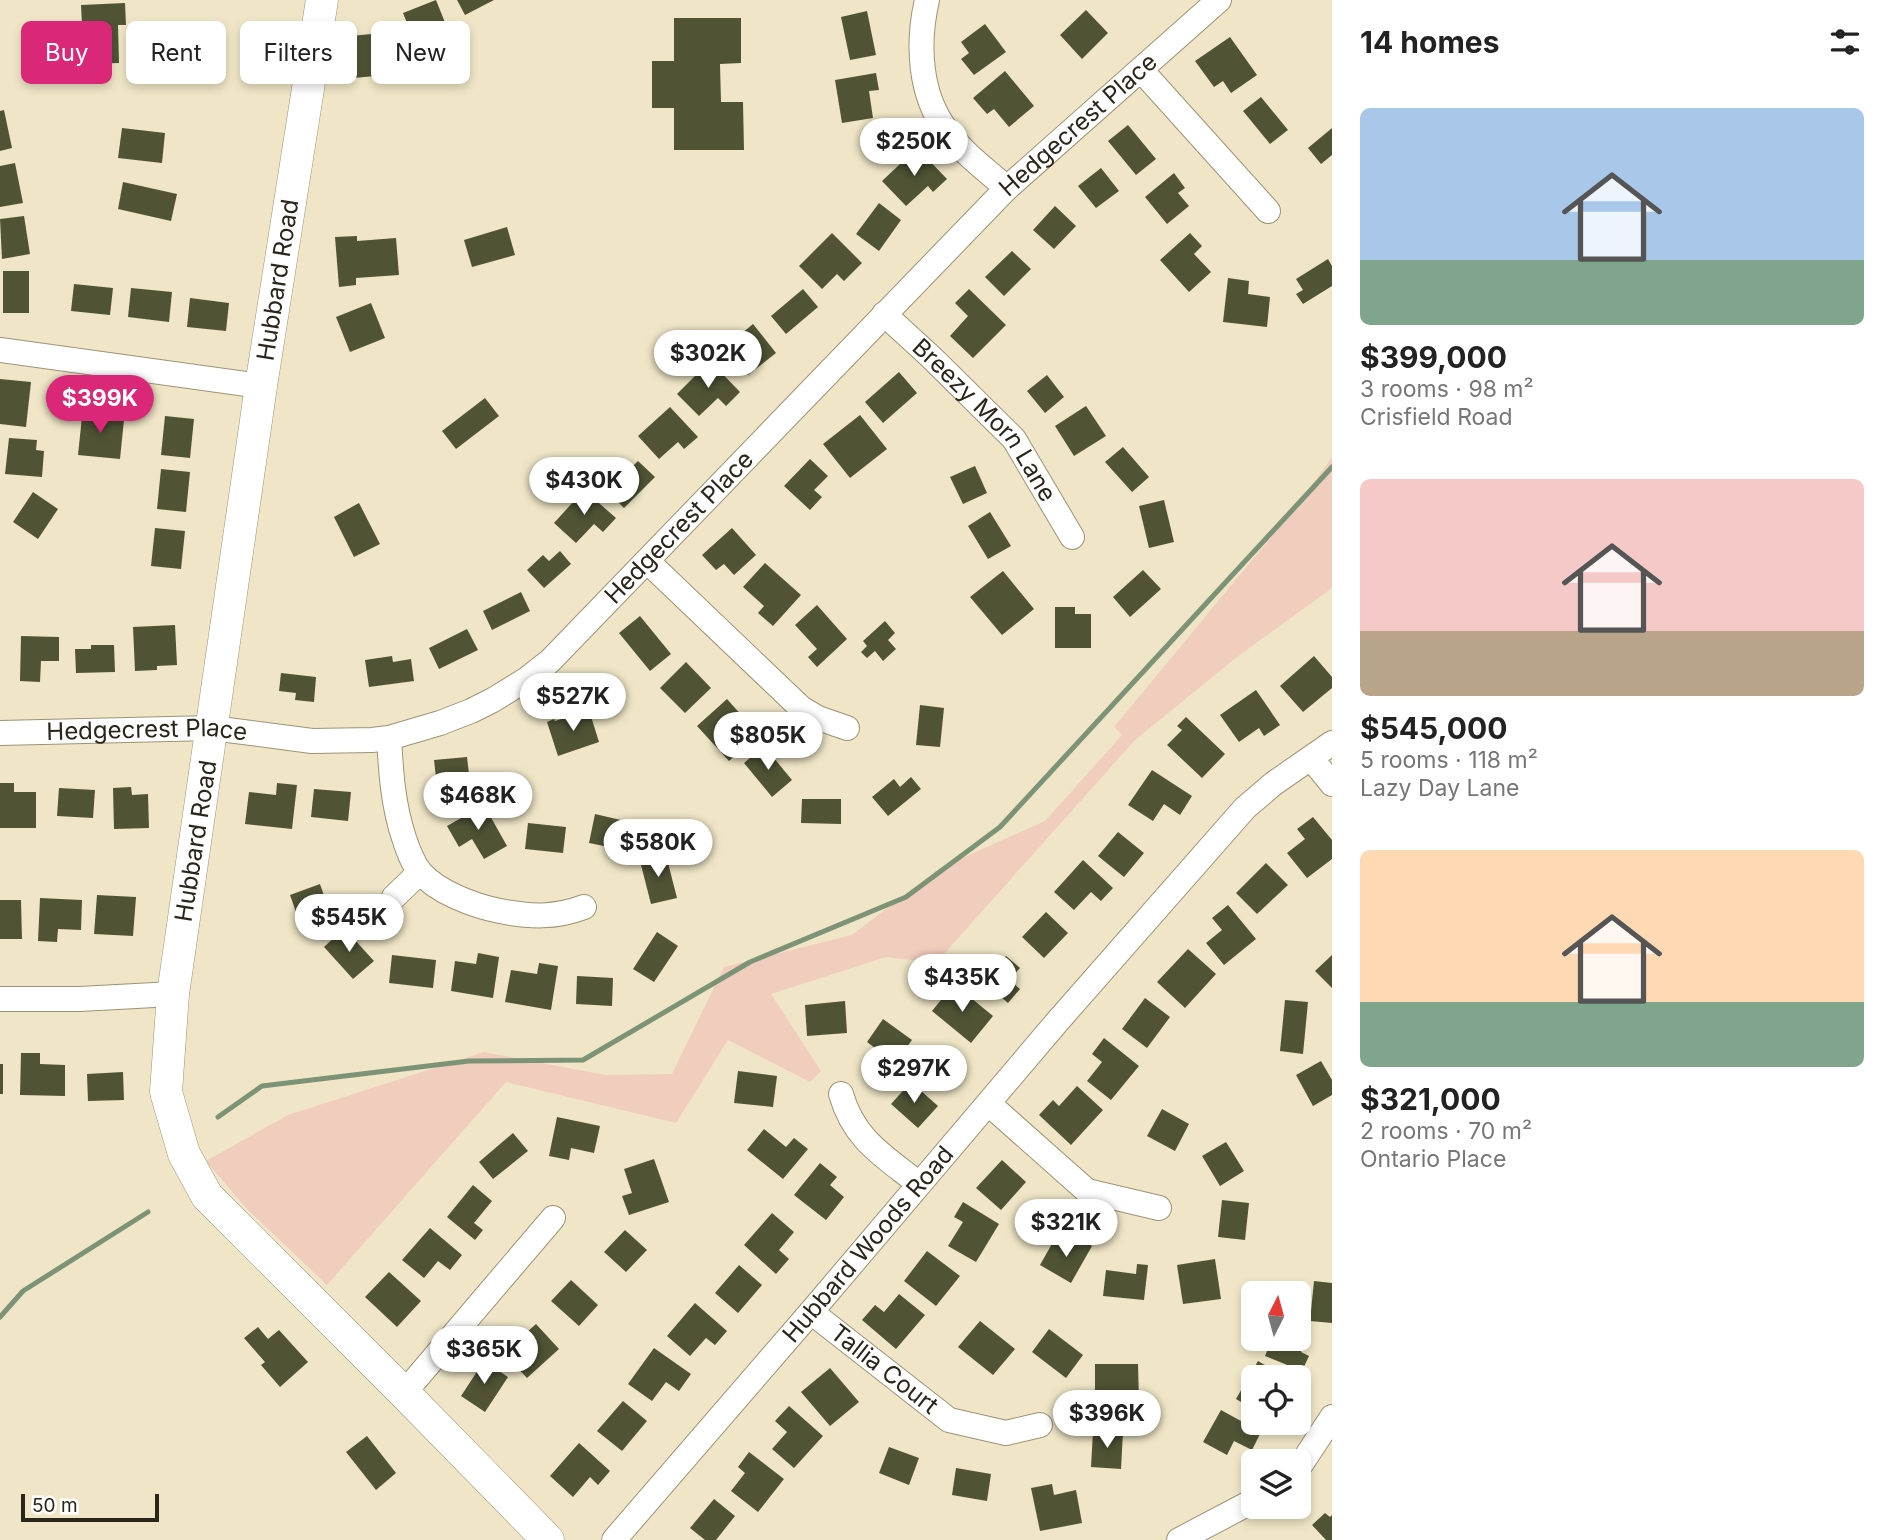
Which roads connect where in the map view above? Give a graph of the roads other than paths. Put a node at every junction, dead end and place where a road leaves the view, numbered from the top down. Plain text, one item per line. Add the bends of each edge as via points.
1 (322, 0) edge
2 (927, 0) edge
3 (1219, 0) edge
4 (1141, 70) junction
5 (1007, 188) junction
6 (1268, 211) dead end
7 (884, 313) junction
8 (0, 350) edge
9 (261, 386) junction
10 (1072, 537) dead end
11 (647, 561) junction
12 (212, 728) junction
13 (847, 728) dead end
14 (0, 733) edge
15 (389, 738) junction
16 (1332, 743) edge
17 (1311, 758) junction
18 (1332, 784) edge
19 (420, 872) junction
20 (394, 897) dead end
21 (584, 907) dead end
22 (173, 994) junction
23 (0, 999) edge
24 (841, 1094) dead end
25 (989, 1104) junction
26 (919, 1184) junction
27 (1159, 1208) dead end
28 (553, 1218) dead end
29 (811, 1312) junction
30 (404, 1392) junction
31 (1332, 1417) edge
32 (1040, 1425) dead end
33 (1311, 1449) edge
34 (1241, 1507) edge
35 (548, 1540) edge
36 (614, 1540) edge
37 (1178, 1540) edge

1 - 9 main road, Hubbard Road
2 - 5 street via 921,43 935,114 960,146
3 - 4 street, Hedgecrest Place
4 - 5 street, Hedgecrest Place
4 - 6 street
5 - 7 street, Hedgecrest Place
7 - 10 street, Breezy Morn Lane via 1014,439
7 - 11 street, Hedgecrest Place
8 - 9 street
9 - 12 main road, Hubbard Road
11 - 13 street via 802,708
11 - 15 street, Hedgecrest Place via 527,679 471,711
12 - 14 street, Hedgecrest Place
12 - 15 street, Hedgecrest Place via 312,741
12 - 22 main road, Hubbard Road
15 - 19 street via 398,819
16 - 17 street, Hubbard Woods Road
17 - 18 street
17 - 25 street, Hubbard Woods Road via 1245,808
19 - 20 street
19 - 21 street via 470,904 492,910 539,917
22 - 23 street
22 - 30 main road, Hubbard Road via 166,1092 184,1154 206,1196
24 - 26 street via 846,1112 868,1144
25 - 26 street, Hubbard Woods Road
25 - 27 street via 1087,1191
26 - 29 street, Hubbard Woods Road
28 - 30 street
29 - 32 street, Tallia Court via 949,1420 1006,1433
29 - 36 street, Hubbard Woods Road
30 - 35 main road, Hubbard Road
31 - 33 street
34 - 37 street

